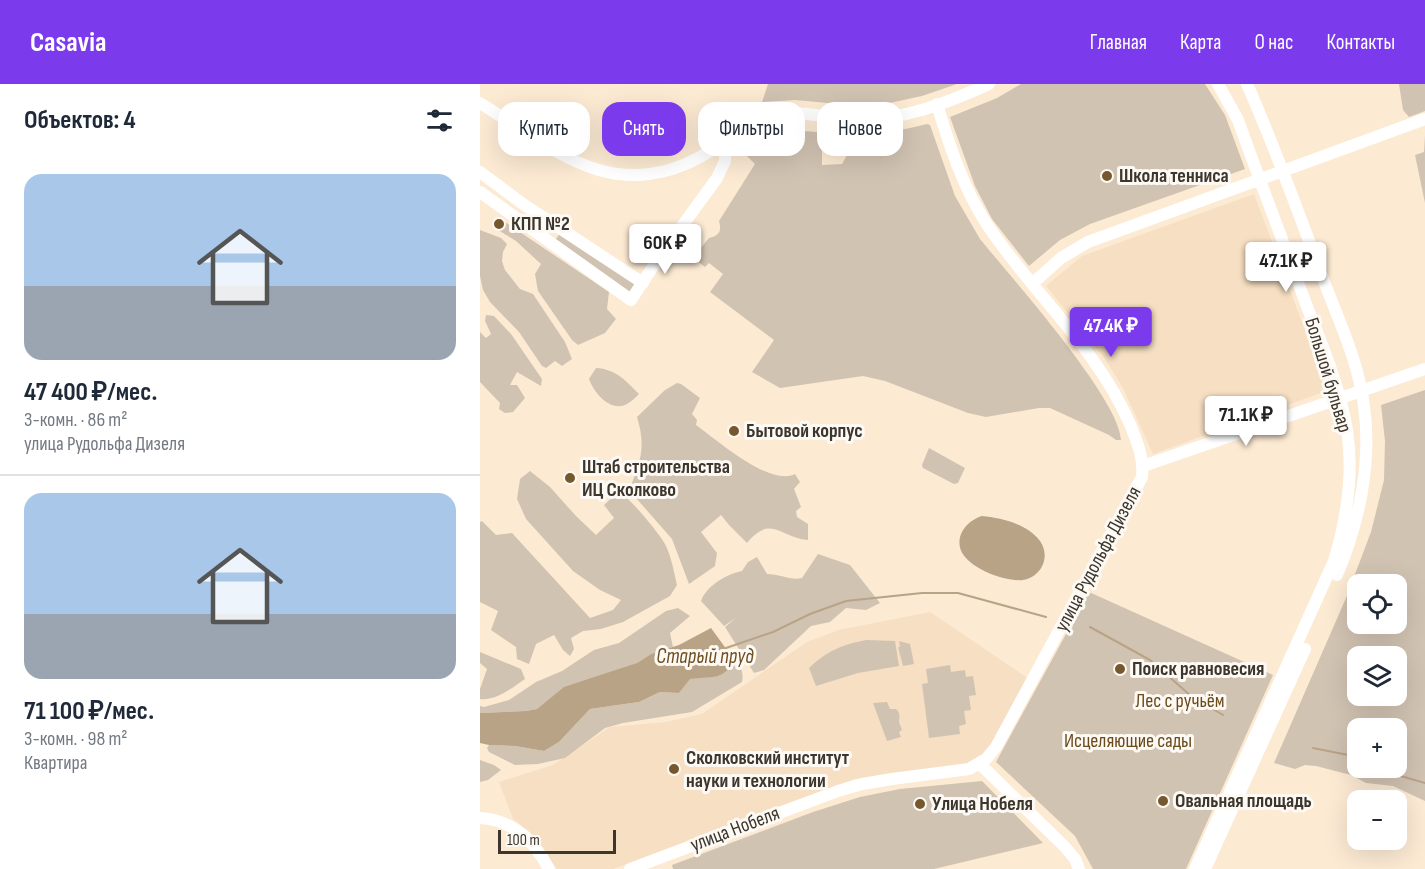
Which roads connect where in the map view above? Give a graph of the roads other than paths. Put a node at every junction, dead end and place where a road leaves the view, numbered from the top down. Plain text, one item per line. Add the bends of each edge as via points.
1 (989, 84) edge
2 (1218, 84) edge
3 (1247, 84) edge
4 (480, 103) edge
5 (937, 104) junction
6 (805, 115) edge
7 (1425, 119) edge
8 (699, 156) edge
9 (725, 156) edge
10 (1283, 170) junction
11 (480, 172) edge
12 (1259, 179) junction
13 (480, 192) edge
14 (513, 196) junction
15 (504, 209) junction
16 (538, 213) junction
17 (528, 227) junction
18 (643, 282) junction
19 (1033, 283) junction
20 (1425, 369) edge
21 (1362, 392) junction
22 (1339, 400) junction
23 (1143, 466) junction
24 (980, 764) junction
25 (480, 818) edge
26 (662, 863) edge
27 (549, 869) edge
28 (630, 869) edge
29 (1079, 869) edge
30 (1195, 869) edge
31 (1204, 869) edge

1 - 5 street
2 - 12 street, Большой бульвар via 1238,120
3 - 10 street, Большой бульвар
4 - 8 street via 566,157 613,174 643,176 672,170
5 - 6 street via 872,119
5 - 19 street, улица Рудольфа Дизеля via 970,194 987,224
7 - 10 street
9 - 18 street via 717,178
10 - 12 street
10 - 21 street, Большой бульвар
11 - 14 street
12 - 19 street via 1088,242
12 - 22 street, Большой бульвар
13 - 15 street
14 - 15 street
14 - 16 street
15 - 17 street
16 - 17 street
16 - 18 street
17 - 18 street via 631,300
19 - 23 street, улица Рудольфа Дизеля via 1106,376 1137,441
20 - 21 street
21 - 22 street
21 - 31 street, Большой бульвар via 1366,454 1353,531 1325,604
22 - 23 street
22 - 30 street, Большой бульвар via 1347,431 1349,481 1340,543
23 - 24 street, улица Рудольфа Дизеля via 1138,486 996,747
24 - 26 street, улица Нобеля via 954,772 892,778 846,789
24 - 29 street via 1065,847
25 - 27 street via 503,822 527,837
26 - 28 street, улица Нобеля

